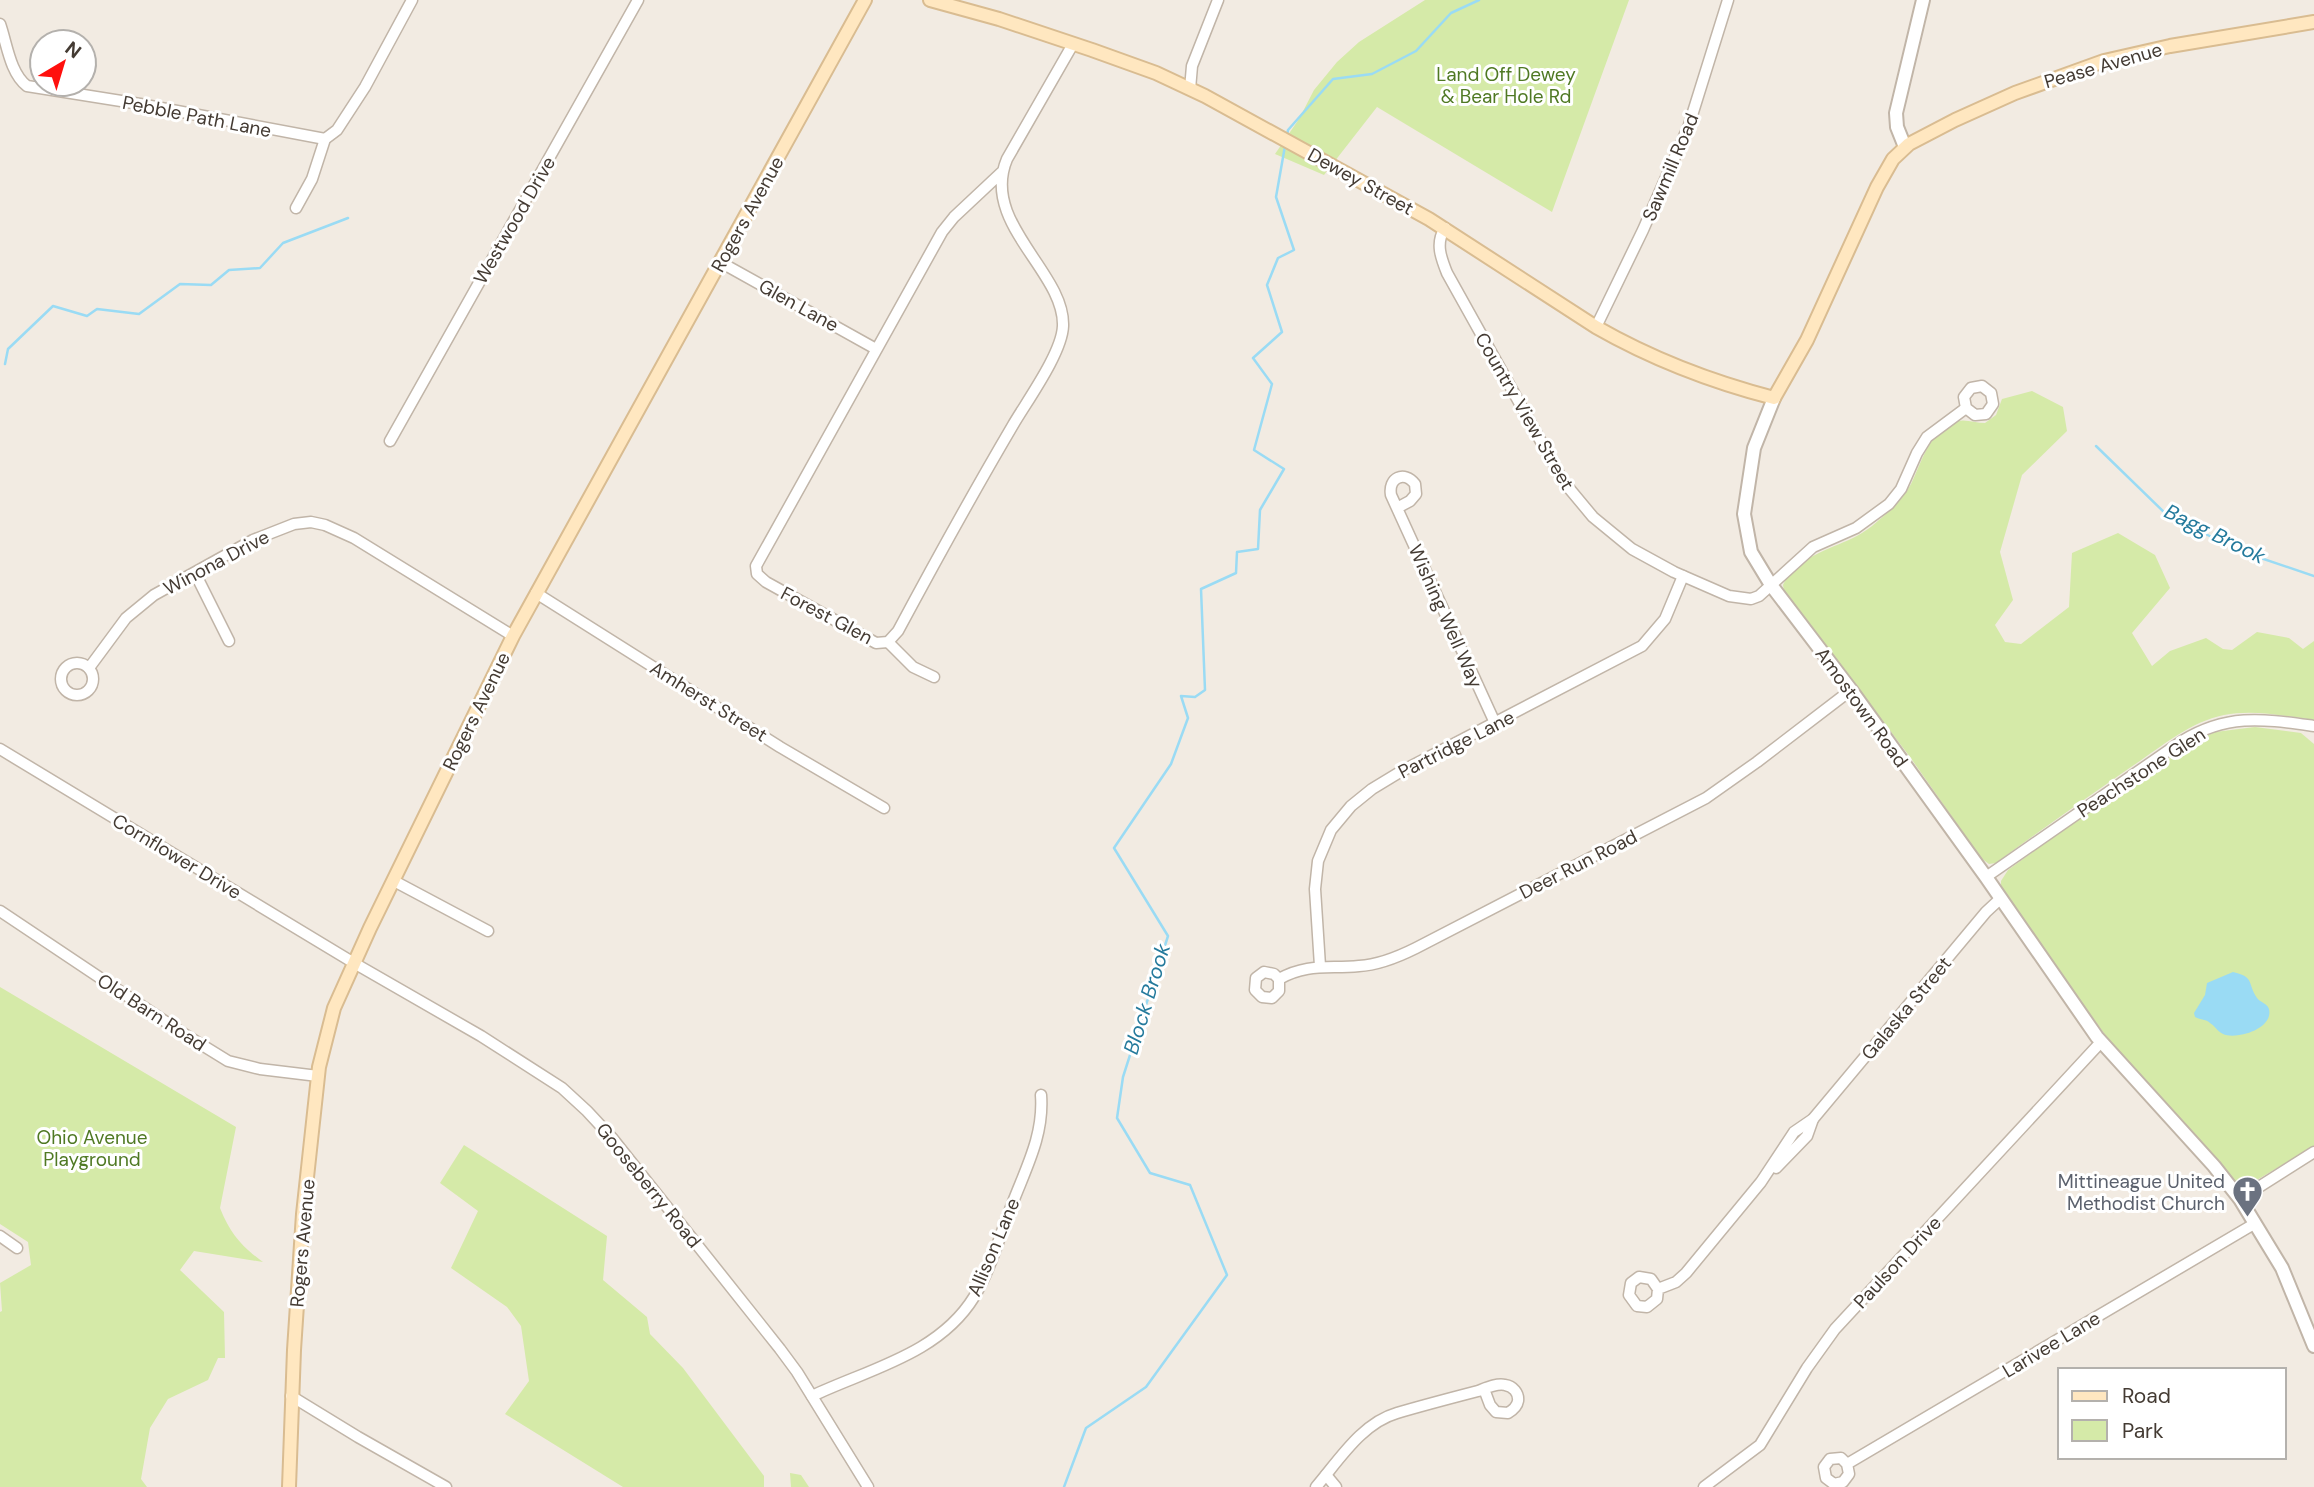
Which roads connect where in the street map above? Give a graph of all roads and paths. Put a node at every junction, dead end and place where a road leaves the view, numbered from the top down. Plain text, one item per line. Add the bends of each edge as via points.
1 (411, 0) edge
2 (638, 0) edge
3 (865, 0) edge
4 (930, 0) edge
5 (1217, 0) edge
6 (1728, 0) edge
7 (1923, 0) edge
8 (2314, 22) edge
9 (0, 24) edge
10 (1073, 44) junction
11 (1190, 89) junction
12 (325, 139) junction
13 (1905, 147) junction
14 (1002, 172) junction
15 (296, 208) dead end
16 (1445, 228) junction
17 (720, 262) junction
18 (1596, 327) junction
19 (876, 349) junction
20 (1774, 398) junction
21 (1966, 408) dead end
22 (390, 440) dead end
23 (1397, 508) dead end
24 (195, 573) junction
25 (1683, 576) junction
26 (1771, 584) junction
27 (536, 593) junction
28 (513, 636) junction
29 (229, 641) dead end
30 (888, 642) junction
31 (89, 668) dead end
32 (934, 677) dead end
33 (1851, 691) junction
34 (1495, 723) junction
35 (2314, 726) edge
36 (0, 750) edge
37 (884, 808) dead end
38 (1986, 877) junction
39 (394, 881) junction
40 (2000, 899) junction
41 (0, 911) edge
42 (488, 931) dead end
43 (354, 963) junction
44 (1320, 966) junction
45 (1279, 979) dead end
46 (2101, 1042) junction
47 (318, 1076) junction
48 (1041, 1095) dead end
49 (2314, 1152) edge
50 (2240, 1199) junction
51 (2254, 1224) junction
52 (0, 1236) edge
53 (18, 1248) dead end
54 (1658, 1289) dead end
55 (2314, 1346) edge
56 (1484, 1389) dead end
57 (291, 1396) junction
58 (812, 1396) junction
59 (1847, 1464) dead end
60 (1326, 1475) junction
61 (289, 1487) edge
62 (446, 1487) edge
63 (868, 1487) edge
64 (1316, 1487) edge
65 (1336, 1487) edge
66 (1704, 1487) edge

1 - 12 street via 365,87 337,130
2 - 22 street, Westwood Drive
3 - 17 main road, Rogers Avenue
4 - 10 main road, Dewey Street
5 - 11 street via 1192,66
6 - 18 street, Sawmill Road via 1682,142
7 - 13 street via 1896,113
8 - 13 main road, Pease Avenue via 2170,46 2095,64 1997,101
9 - 12 street, Pebble Path Lane via 14,67 27,86
10 - 11 main road, Dewey Street
10 - 14 street, Forest Glen
11 - 16 main road, Dewey Street
12 - 15 street via 312,179
13 - 20 main road, Amostown Road via 1877,187 1807,340
14 - 19 street, Forest Glen via 943,232
14 - 30 street, Forest Glen via 1008,213 1055,295 1063,320 1061,335 1042,376
16 - 18 main road, Dewey Street
16 - 25 street, Country View Street via 1439,246 1447,273 1569,489 1616,537
17 - 19 street, Glen Lane
17 - 27 main road, Rogers Avenue
18 - 20 main road, Dewey Street via 1676,366
19 - 30 street, Forest Glen via 755,569 766,582 854,632 876,643
20 - 26 street, Amostown Road via 1754,448 1744,514 1751,552
21 - 26 street, Country View Street via 1927,437 1889,504 1862,524 1813,547
23 - 34 street, Wishing Well Way
24 - 28 street, Winona Drive via 253,540 294,524 317,523 354,538
24 - 29 street
24 - 31 street, Winona Drive via 134,610
25 - 26 street, Country View Street via 1744,599 1759,596
25 - 34 street, Partridge Lane via 1665,619 1642,646
26 - 33 street, Amostown Road
27 - 28 main road, Rogers Avenue
27 - 37 street, Amherst Street
28 - 39 main road, Rogers Avenue
30 - 32 street via 914,667
33 - 38 street, Amostown Road
33 - 44 street, Deer Run Road via 1706,798 1404,954 1366,965
34 - 44 street, Partridge Lane via 1383,782 1337,821 1321,850 1316,874
35 - 38 street, Peachstone Glen via 2240,719 2204,729
36 - 43 street, Cornflower Drive
38 - 40 street, Amostown Road
39 - 42 street
39 - 43 main road, Rogers Avenue
40 - 46 street, Amostown Road
40 - 54 street, Galaska Street via 1813,1119 1804,1140 1761,1182 1686,1273
41 - 47 street, Old Barn Road via 228,1061
43 - 47 main road, Rogers Avenue via 331,1017
43 - 58 street, Gooseberry Road via 511,1054 579,1102 744,1303
44 - 45 street, Deer Run Road
46 - 50 street, Amostown Road
46 - 66 street, Paulson Drive via 1846,1317 1807,1368 1760,1445
47 - 57 main road, Rogers Avenue
48 - 58 street, Allison Lane via 1042,1115 1031,1160 986,1275 967,1307 912,1353
49 - 50 street
50 - 51 street, Amostown Road
51 - 55 street, Amostown Road via 2282,1268
51 - 59 street, Larivee Lane
52 - 53 street
56 - 60 street via 1389,1415 1364,1432
57 - 61 main road, Rogers Avenue
57 - 62 street
58 - 63 street, Gooseberry Road
60 - 64 street
60 - 65 street

